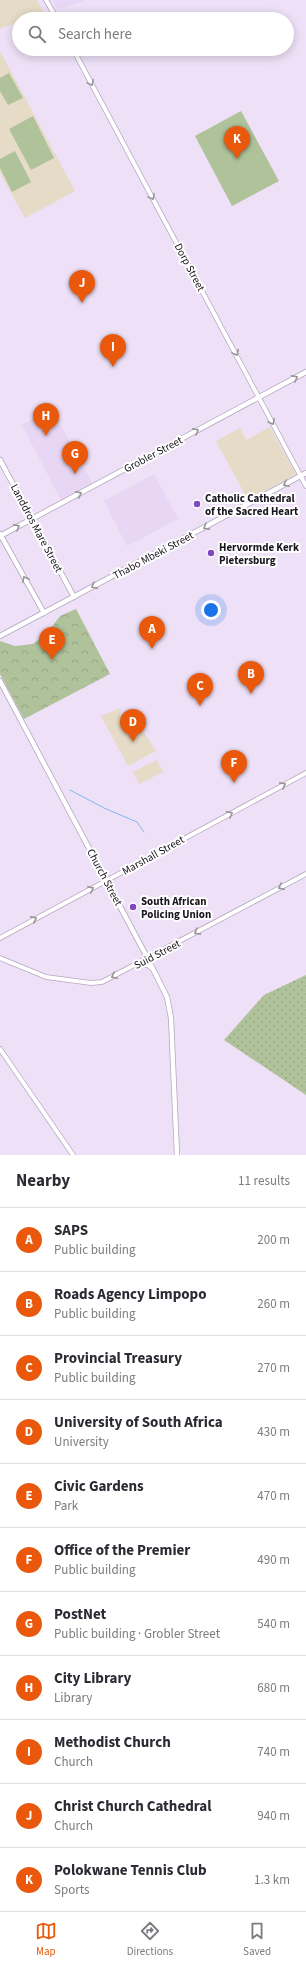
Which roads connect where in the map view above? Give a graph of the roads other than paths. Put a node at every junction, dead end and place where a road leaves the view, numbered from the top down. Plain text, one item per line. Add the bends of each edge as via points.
1 (46, 0) edge
2 (53, 12) edge
3 (77, 56) edge
4 (306, 372) edge
5 (259, 397) junction
6 (0, 460) edge
7 (306, 473) edge
8 (301, 476) junction
9 (306, 486) edge
10 (32, 519) junction
11 (0, 535) edge
12 (74, 596) junction
13 (44, 613) junction
14 (0, 636) edge
15 (0, 682) edge
16 (306, 773) edge
17 (306, 874) edge
18 (107, 881) junction
19 (0, 938) edge
20 (0, 958) edge
21 (148, 959) junction
22 (139, 963) junction
23 (154, 970) junction
24 (0, 1049) edge
25 (73, 1155) edge
26 (177, 1155) edge

1 - 2 street
3 -> 5 street, Dorp Street
5 -> 4 main road, Grobler Street
5 -> 8 street, Dorp Street
10 -> 5 main road, Grobler Street
6 - 10 main road, Landdros Mare Street
7 - 8 main road, Thabo Mbeki Street
8 - 9 street, Dorp Street
8 -> 12 main road, Thabo Mbeki Street
11 -> 10 main road, Grobler Street
10 - 12 main road, Landdros Mare Street
13 -> 11 main road
12 - 13 main road, Thabo Mbeki Street
13 - 14 main road, Thabo Mbeki Street
15 - 18 main road, Church Street
18 -> 16 street, Marshall Street
17 -> 21 street, Suid Street
19 -> 18 street, Marshall Street
18 - 21 main road, Church Street
22 -> 20 street, Suid Street via 105,981 91,983 46,977
21 - 22 street, Suid Street
21 - 23 main road, Church Street
22 - 23 main road
23 - 26 main road, Church Street via 166,997 171,1018
24 - 25 street

